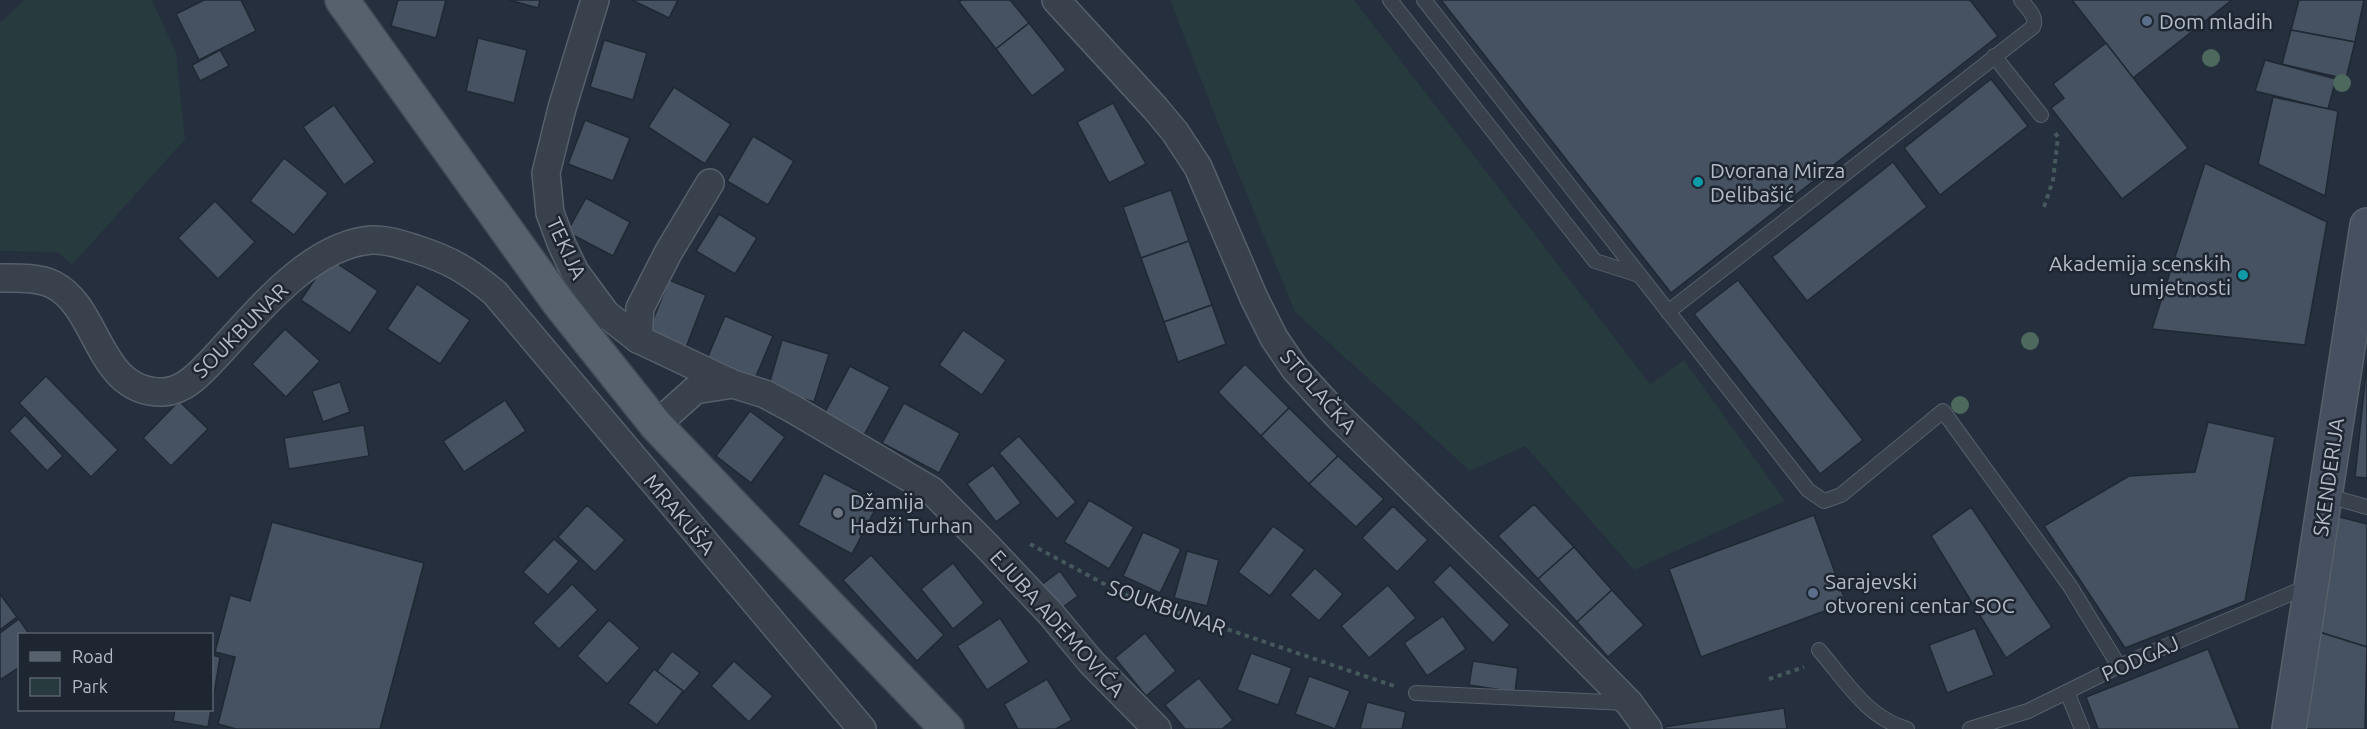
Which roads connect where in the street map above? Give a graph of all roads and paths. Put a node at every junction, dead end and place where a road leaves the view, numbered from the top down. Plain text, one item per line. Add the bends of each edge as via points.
1 (342, 0) edge
2 (595, 0) edge
3 (1056, 0) edge
4 (1390, 0) edge
5 (1424, 0) edge
6 (2021, 0) edge
7 (1994, 56) junction
8 (2042, 115) dead end
9 (2058, 137) dead end
10 (710, 183) dead end
11 (2044, 207) dead end
12 (2367, 225) edge
13 (1639, 275) junction
14 (0, 278) edge
15 (558, 302) junction
16 (1668, 312) junction
17 (527, 333) junction
18 (638, 339) junction
19 (733, 384) junction
20 (656, 425) junction
21 (2325, 495) junction
22 (2367, 507) edge
23 (1027, 542) dead end
24 (2311, 586) junction
25 (1823, 655) joint
26 (2119, 666) junction
27 (1769, 679) dead end
28 (2067, 692) junction
29 (1416, 693) joint
30 (1629, 703) junction
31 (862, 729) edge
32 (947, 729) edge
33 (1157, 729) edge
34 (1648, 729) edge
35 (1907, 729) edge
36 (1970, 729) edge
37 (2082, 729) edge
38 (2289, 729) edge

1 - 15 main road
2 - 18 street, TEKIJA via 546,173 550,213 561,245 587,290 606,314
3 - 30 street, STOLAČKA via 1155,108 1198,167 1254,298 1295,369
4 - 13 lane via 1595,261
5 - 13 lane
6 - 7 lane via 2035,24
7 - 8 lane
7 - 16 lane
9 - 11 path via 2053,180
10 - 18 street via 640,308
12 - 21 main road, SKENDERIJA
13 - 16 lane
14 - 17 street, SOUKBUNAR via 53,284 69,297 109,362 125,380 144,389 164,392 200,374 276,291 296,275 354,242 374,239 446,259 495,293
15 - 17 street
15 - 20 main road
16 - 26 lane via 1808,490 1824,501 1841,495 1943,411 2070,586
17 - 31 street, MRAKUŠA
18 - 19 street, TEKIJA
19 - 20 street via 695,390
19 - 33 street, EJUBA ADEMOVIĆA via 794,409 932,491
20 - 32 main road
21 - 22 lane
21 - 24 main road, SKENDERIJA
23 - 29 path, SOUKBUNAR via 1121,593
24 - 26 lane, PODGAJ
24 - 38 main road, SKENDERIJA
25 - 27 path
25 - 35 lane via 1878,717
26 - 28 lane, PODGAJ
28 - 36 lane, PODGAJ via 2028,711
28 - 37 lane
29 - 30 lane
30 - 34 street

